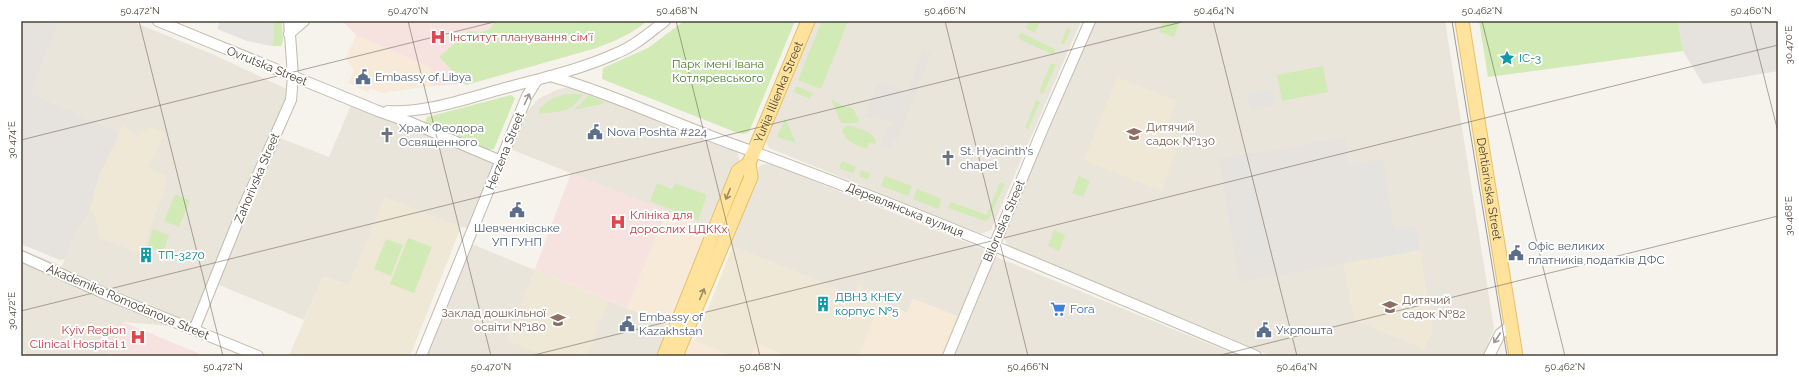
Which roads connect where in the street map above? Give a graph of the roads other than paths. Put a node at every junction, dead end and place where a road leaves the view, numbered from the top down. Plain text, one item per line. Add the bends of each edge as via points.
1 (158, 21) edge
2 (289, 21) edge
3 (304, 21) edge
4 (666, 21) edge
5 (808, 21) edge
6 (1090, 21) edge
7 (1462, 21) edge
8 (289, 34) junction
9 (292, 76) junction
10 (550, 76) junction
11 (537, 80) junction
12 (378, 111) junction
13 (752, 157) junction
14 (501, 161) junction
15 (993, 246) junction
16 (21, 256) edge
17 (1511, 325) junction
18 (194, 330) junction
19 (258, 356) edge
20 (421, 356) edge
21 (664, 356) edge
22 (676, 356) edge
23 (948, 356) edge
24 (1256, 356) edge
25 (1489, 356) edge
26 (1516, 356) edge

1 - 9 street, Ovrutska Street
2 - 8 street, Zahorivska Street
3 - 8 street
4 - 10 street via 619,53
5 - 13 main road, Yuriia Illienka Street
6 - 15 street, Biloruska Street
7 - 17 main road, Dehtiarivska Street
8 - 9 street, Zahorivska Street
9 - 12 street, Ovrutska Street
9 - 18 street, Zahorivska Street via 290,100
10 - 11 street
10 - 13 street, Деревлянська вулиця via 589,87
11 - 12 street, Ovrutska Street via 418,110
14 -> 11 street, Herzena Street
12 - 14 street, Ovrutska Street
13 - 15 street, Деревлянська вулиця via 865,193
13 -> 21 main road, Yuriia Illienka Street via 738,171
22 -> 13 main road, Yuriia Illienka Street via 751,177
14 - 20 street, Herzena Street
15 - 23 street, Biloruska Street
15 - 24 street, Деревлянська вулиця
16 - 18 street, Akademika Romodanova Street
17 -> 25 street via 1500,334
17 - 26 main road, Dehtiarivska Street
18 - 19 street, Akademika Romodanova Street

